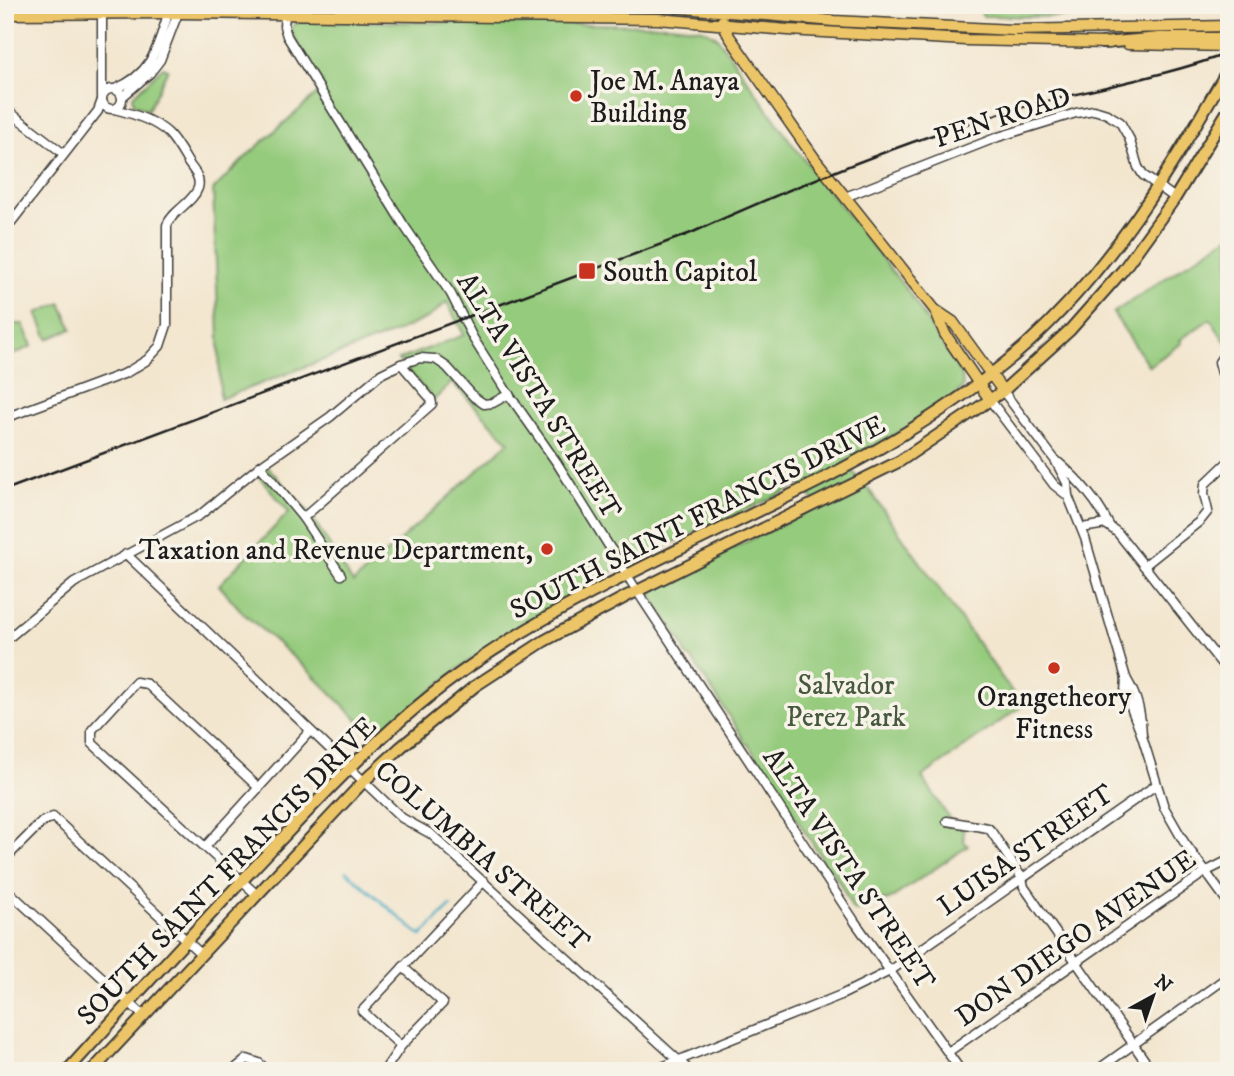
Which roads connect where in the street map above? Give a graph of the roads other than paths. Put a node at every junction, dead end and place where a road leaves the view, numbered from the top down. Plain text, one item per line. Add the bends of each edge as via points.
1 (426, 5) edge
2 (558, 5) edge
3 (175, 10) edge
4 (719, 10) junction
5 (5, 14) edge
6 (102, 14) junction
7 (285, 15) junction
8 (435, 16) junction
9 (860, 22) junction
10 (723, 24) junction
11 (1229, 26) edge
12 (860, 35) junction
13 (1229, 38) edge
14 (1102, 43) junction
15 (1229, 46) edge
16 (1228, 71) edge
17 (101, 81) junction
18 (113, 88) junction
19 (102, 98) junction
20 (122, 99) junction
21 (111, 108) junction
22 (98, 111) junction
23 (129, 112) junction
24 (1228, 112) edge
25 (11, 113) dead end
26 (64, 154) junction
27 (1159, 187) junction
28 (845, 197) junction
29 (1175, 198) junction
30 (5, 230) edge
31 (935, 310) junction
32 (1229, 348) edge
33 (401, 364) junction
34 (990, 374) junction
35 (1229, 380) edge
36 (978, 384) junction
37 (1003, 391) junction
38 (509, 394) junction
39 (990, 400) junction
40 (5, 418) edge
41 (1055, 460) junction
42 (1229, 461) edge
43 (260, 466) junction
44 (1068, 496) junction
45 (303, 517) junction
46 (1109, 525) junction
47 (1082, 528) junction
48 (127, 554) junction
49 (1144, 566) junction
50 (626, 574) junction
51 (341, 575) dead end
52 (637, 591) junction
53 (5, 641) edge
54 (1229, 646) edge
55 (1216, 656) junction
56 (1229, 673) edge
57 (310, 731) junction
58 (349, 768) junction
59 (365, 781) junction
60 (1156, 785) junction
61 (258, 788) junction
62 (947, 821) dead end
63 (205, 847) junction
64 (5, 859) edge
65 (1229, 860) edge
66 (1205, 872) junction
67 (1022, 878) junction
68 (242, 881) junction
69 (484, 881) junction
70 (5, 888) edge
71 (257, 895) junction
72 (1229, 904) edge
73 (186, 941) junction
74 (201, 954) junction
75 (1076, 962) junction
76 (403, 967) junction
77 (890, 971) junction
78 (1229, 976) edge
79 (129, 1002) junction
80 (144, 1016) junction
81 (1133, 1044) junction
82 (401, 1046) junction
83 (948, 1052) junction
84 (680, 1060) junction
85 (67, 1071) edge
86 (92, 1071) edge
87 (232, 1071) edge
88 (268, 1071) edge
89 (384, 1071) edge
90 (652, 1071) edge
91 (690, 1071) edge
92 (961, 1071) edge
93 (1096, 1071) edge
94 (1152, 1071) edge

1 - 8 street
2 - 4 main road
3 - 6 main road
3 - 7 main road
3 - 18 street via 147,68 134,80
3 - 20 street via 160,60
4 - 9 main road
4 - 10 main road
5 - 6 main road
6 - 17 street
7 - 8 main road
7 - 38 street, ALTA VISTA STREET via 287,36
8 - 10 main road
9 - 11 main road via 1013,30
9 - 12 main road
10 - 12 main road
10 - 28 main road
12 - 14 main road
13 - 14 highway
14 - 15 main road
16 - 27 highway, SOUTH SAINT FRANCIS DRIVE
17 - 18 street
17 - 19 street
18 - 19 street
18 - 20 street
19 - 21 street
19 - 22 street
20 - 21 street
20 - 23 street
21 - 22 street
21 - 23 street
22 - 26 street
23 - 40 street via 169,134 198,176 196,192 167,225 167,325 160,346 127,373
24 - 29 highway, SOUTH SAINT FRANCIS DRIVE
25 - 26 street
26 - 30 street
27 - 28 street, PEN ROAD via 1138,167 1120,122 1094,110 998,137
27 - 29 street, PEN ROAD
27 - 34 highway, SOUTH SAINT FRANCIS DRIVE via 1088,282
28 - 31 main road
29 - 37 highway, SOUTH SAINT FRANCIS DRIVE via 1098,300
31 - 34 main road via 953,322
31 - 36 main road
32 - 35 street via 1219,362
33 - 38 street via 435,359 484,404
33 - 43 street via 381,374
33 - 45 street via 432,404
34 - 36 highway, SOUTH SAINT FRANCIS DRIVE
34 - 37 main road
36 - 39 main road
36 - 50 highway, SOUTH SAINT FRANCIS DRIVE via 863,458
37 - 39 highway, SOUTH SAINT FRANCIS DRIVE
37 - 41 street
38 - 50 street, ALTA VISTA STREET
39 - 44 street via 1054,485
39 - 52 highway, SOUTH SAINT FRANCIS DRIVE via 900,461
41 - 44 street
41 - 46 street via 1076,478
42 - 49 street via 1205,485 1208,511 1200,521
43 - 45 street
43 - 48 street via 200,515
44 - 47 street
45 - 51 street
46 - 47 street
46 - 49 street
47 - 60 street via 1126,678 1140,709 1142,736
48 - 53 street via 74,583
48 - 57 street, COLUMBIA STREET
49 - 55 street
50 - 52 street, ALTA VISTA STREET
50 - 58 highway, SOUTH SAINT FRANCIS DRIVE via 468,667
52 - 59 highway, SOUTH SAINT FRANCIS DRIVE via 558,633 475,687
52 - 77 street, ALTA VISTA STREET
54 - 55 street
55 - 56 street
57 - 58 street, COLUMBIA STREET
57 - 61 street
58 - 59 street, COLUMBIA STREET
58 - 68 highway, SOUTH SAINT FRANCIS DRIVE
59 - 69 street, COLUMBIA STREET via 402,818 431,834
59 - 71 highway, SOUTH SAINT FRANCIS DRIVE
60 - 66 street via 1169,817
60 - 67 street, LUISA STREET
61 - 63 street
61 - 63 street via 147,684 136,682 92,730 92,743
62 - 67 street via 988,828
63 - 68 street
64 - 73 street via 53,817
65 - 66 street, DON DIEGO AVENUE
66 - 72 street
66 - 75 street, DON DIEGO AVENUE
67 - 75 street
67 - 77 street, LUISA STREET
68 - 71 street
68 - 73 highway, SOUTH SAINT FRANCIS DRIVE
69 - 76 street
69 - 84 street, COLUMBIA STREET
70 - 79 street
71 - 74 highway, SOUTH SAINT FRANCIS DRIVE
73 - 74 street
73 - 79 highway, SOUTH SAINT FRANCIS DRIVE
74 - 80 highway, SOUTH SAINT FRANCIS DRIVE
75 - 81 street
75 - 83 street, DON DIEGO AVENUE
76 - 82 street via 362,1012
76 - 82 street via 443,1003
77 - 83 street, ALTA VISTA STREET
77 - 84 street, LUISA STREET
78 - 81 street
79 - 80 street
79 - 85 highway, SOUTH SAINT FRANCIS DRIVE
80 - 86 highway, SOUTH SAINT FRANCIS DRIVE
81 - 93 street
81 - 94 street
82 - 89 street
83 - 92 street, ALTA VISTA STREET
84 - 90 street, LUISA STREET
84 - 91 street, COLUMBIA STREET
87 - 88 street via 247,1059

